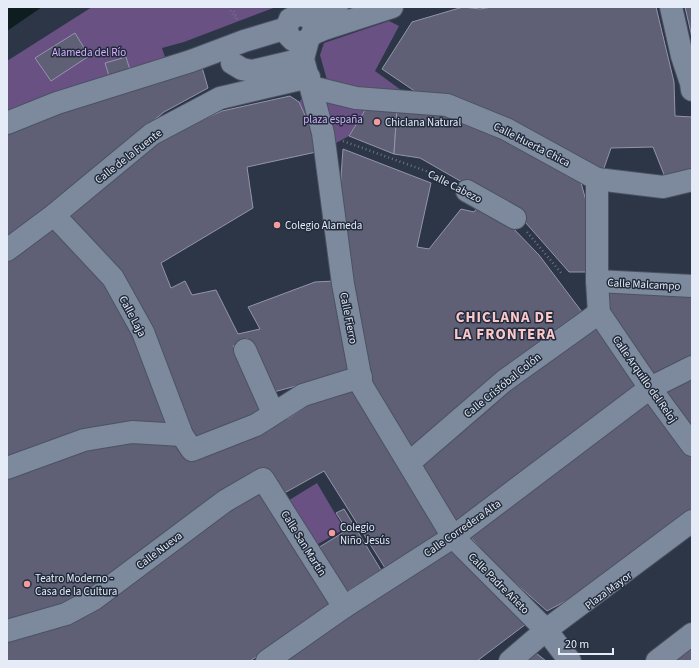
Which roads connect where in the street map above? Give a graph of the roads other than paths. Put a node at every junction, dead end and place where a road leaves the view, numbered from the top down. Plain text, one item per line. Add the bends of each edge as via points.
1 (336, 7) edge
2 (392, 7) edge
3 (671, 7) edge
4 (293, 21) junction
5 (168, 53) dead end
6 (309, 60) junction
7 (232, 63) dead end
8 (692, 90) edge
9 (7, 123) edge
10 (597, 179) junction
11 (692, 180) edge
12 (467, 191) road end
13 (54, 215) junction
14 (515, 218) road end
15 (7, 250) edge
16 (596, 281) junction
17 (692, 286) edge
18 (599, 313) junction
19 (245, 350) dead end
20 (692, 367) edge
21 (361, 377) junction
22 (650, 388) junction
23 (264, 419) junction
24 (182, 435) junction
25 (692, 445) edge
26 (409, 463) junction
27 (7, 468) edge
28 (263, 479) joint
29 (692, 521) edge
30 (692, 527) edge
31 (453, 536) junction
32 (344, 606) junction
33 (546, 630) junction
34 (7, 631) edge
35 (692, 634) edge
36 (268, 661) edge
37 (510, 661) edge
38 (570, 661) edge
39 (579, 661) edge
40 (657, 661) edge

1 - 4 street
2 - 6 street via 324,29
3 - 8 street
4 - 5 street via 240,29
4 - 6 street, Calle Fierro via 306,16 314,26
4 - 9 street via 191,60 57,103
6 - 7 street via 252,71
6 - 10 street, Calle Huerta Chica via 356,98 447,105 506,129
6 - 13 street, Calle de la Fuente via 220,98 152,134
6 - 21 street, Calle Fierro via 314,104 323,133 343,284
10 - 11 street via 662,187
10 - 16 street
12 - 14 street, Calle Cabezo
13 - 15 street, Calle de la Fuente
13 - 24 street, Calle Laja via 113,278 143,332
16 - 17 street, Calle Malcampo
16 - 18 street
18 - 22 street, Calle Arquillo del Reloj
18 - 26 street, Calle Cristóbal Colón via 504,381
19 - 23 street
20 - 22 street, Calle Corredera Alta
21 - 23 street via 303,395
21 - 26 street, Calle Fierro via 362,386
22 - 25 street, Calle Arquillo del Reloj
22 - 31 street, Calle Corredera Alta
23 - 24 street, Calle Laja via 192,450
24 - 27 street via 132,432 84,440
26 - 31 street, Calle Fierro
28 - 32 street, Calle San Martín
28 - 34 street, Calle Nueva via 225,501 94,599 66,614
29 - 33 street
30 - 39 street, Plaza Mayor via 556,630
31 - 32 street, Calle Corredera Alta
31 - 33 street, Calle Padre Añeto
32 - 36 street, Calle Corredera Alta
33 - 37 street
33 - 38 street, Calle Padre Añeto
35 - 40 street

